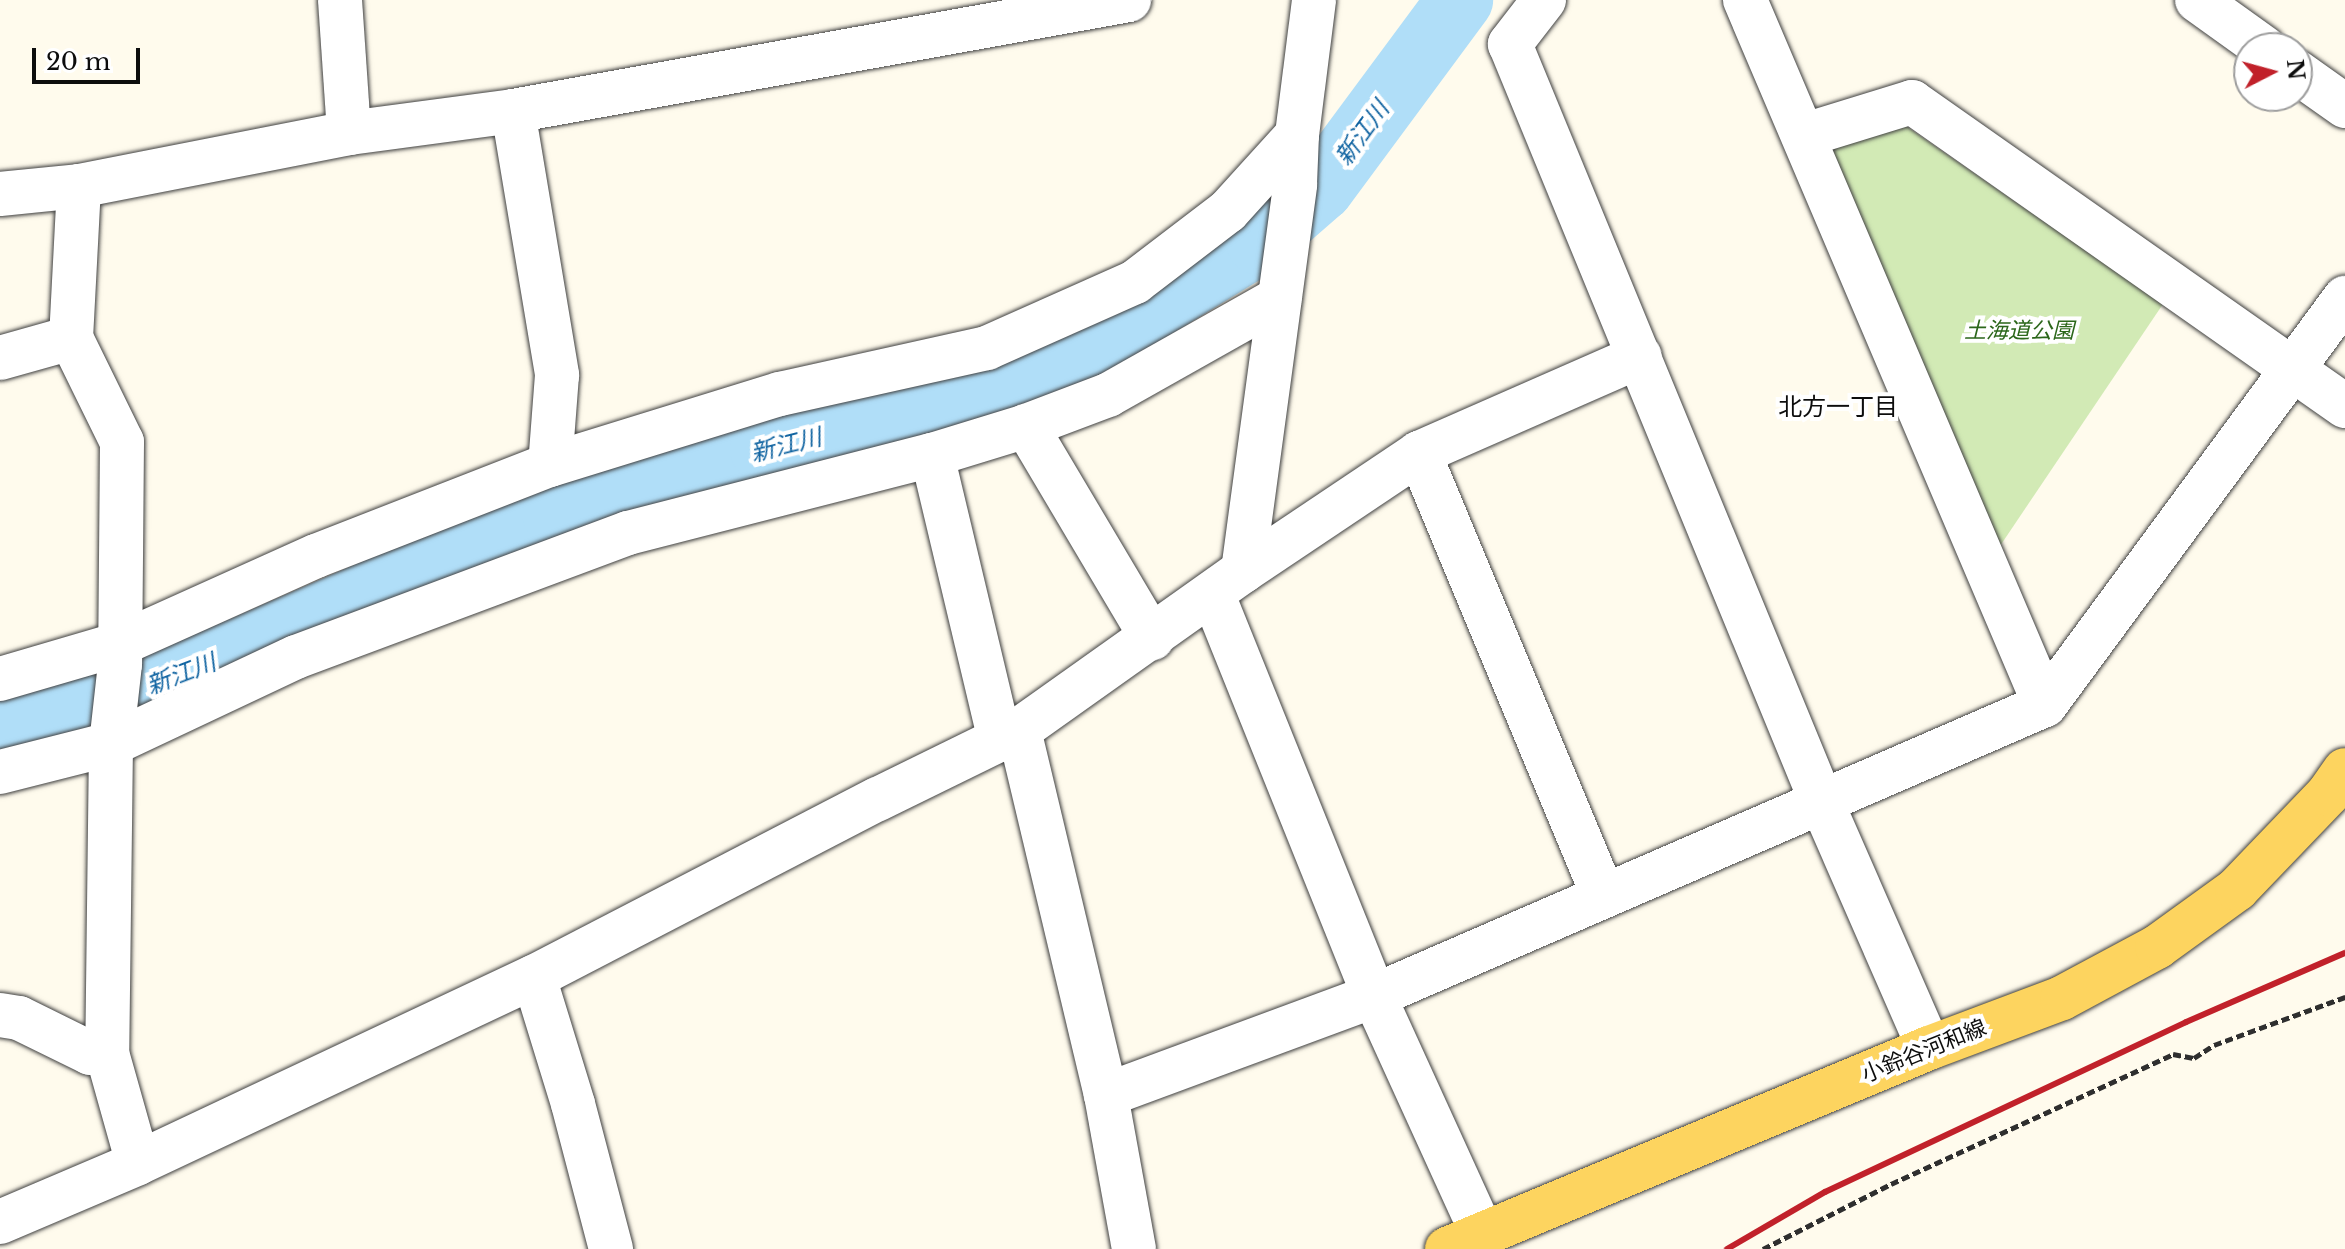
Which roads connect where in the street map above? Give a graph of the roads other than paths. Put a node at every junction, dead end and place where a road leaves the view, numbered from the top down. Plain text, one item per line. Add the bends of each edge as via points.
1 (340, 0) edge
2 (1129, 0) edge
3 (1314, 0) edge
4 (1544, 0) edge
5 (1745, 0) edge
6 (2197, 0) edge
7 (2251, 25) edge
8 (2313, 83) edge
9 (2345, 106) edge
10 (513, 111) junction
11 (349, 133) junction
12 (1297, 135) junction
13 (1805, 135) junction
14 (79, 186) junction
15 (0, 194) edge
16 (1280, 298) junction
17 (2345, 298) edge
18 (71, 338) junction
19 (1640, 356) junction
20 (0, 358) edge
21 (2294, 370) junction
22 (2345, 406) edge
23 (1026, 426) junction
24 (1419, 453) junction
25 (932, 455) junction
26 (550, 465) junction
27 (1228, 583) junction
28 (1152, 638) junction
29 (120, 654) junction
30 (0, 679) edge
31 (2045, 705) junction
32 (1009, 735) junction
33 (111, 744) junction
34 (2345, 770) edge
35 (0, 772) edge
36 (1822, 803) junction
37 (1603, 894) junction
38 (534, 977) junction
39 (1374, 996) junction
40 (0, 1015) edge
41 (1929, 1048) junction
42 (107, 1053) junction
43 (1106, 1095) junction
44 (138, 1163) junction
45 (0, 1222) edge
46 (1464, 1241) edge
47 (611, 1249) edge
48 (1134, 1249) edge

1 - 11 street
2 - 10 street
3 - 12 street
4 - 19 street via 1510,44
5 - 13 street
6 - 7 street
8 - 9 street
10 - 11 street
10 - 26 street via 557,375
11 - 14 street
12 - 16 street
12 - 26 street via 1228,211 1135,282 987,348 780,394
13 - 21 street via 1912,102
13 - 31 street
14 - 15 street
14 - 18 street
16 - 23 street via 1108,395
16 - 27 street
17 - 21 street
18 - 20 street
18 - 29 street via 122,442
19 - 24 street
19 - 36 street
21 - 22 street
21 - 31 street
23 - 25 street
23 - 28 street
24 - 27 street
24 - 37 street
25 - 32 street
25 - 33 street via 628,533 296,657
26 - 29 street via 316,556
27 - 28 street
27 - 39 street
28 - 32 street
29 - 30 street
29 - 33 street
31 - 36 street
32 - 38 street
32 - 43 street
33 - 35 street
33 - 42 street
34 - 41 main road, 小鈴谷河和線 via 2237,889 2157,947 2062,998
36 - 37 street
36 - 41 street
37 - 39 street
38 - 44 street
38 - 47 street
39 - 43 street
39 - 46 street
40 - 42 street via 19,1018 90,1053
41 - 46 main road, 小鈴谷河和線
42 - 44 street
43 - 48 street
44 - 45 street

